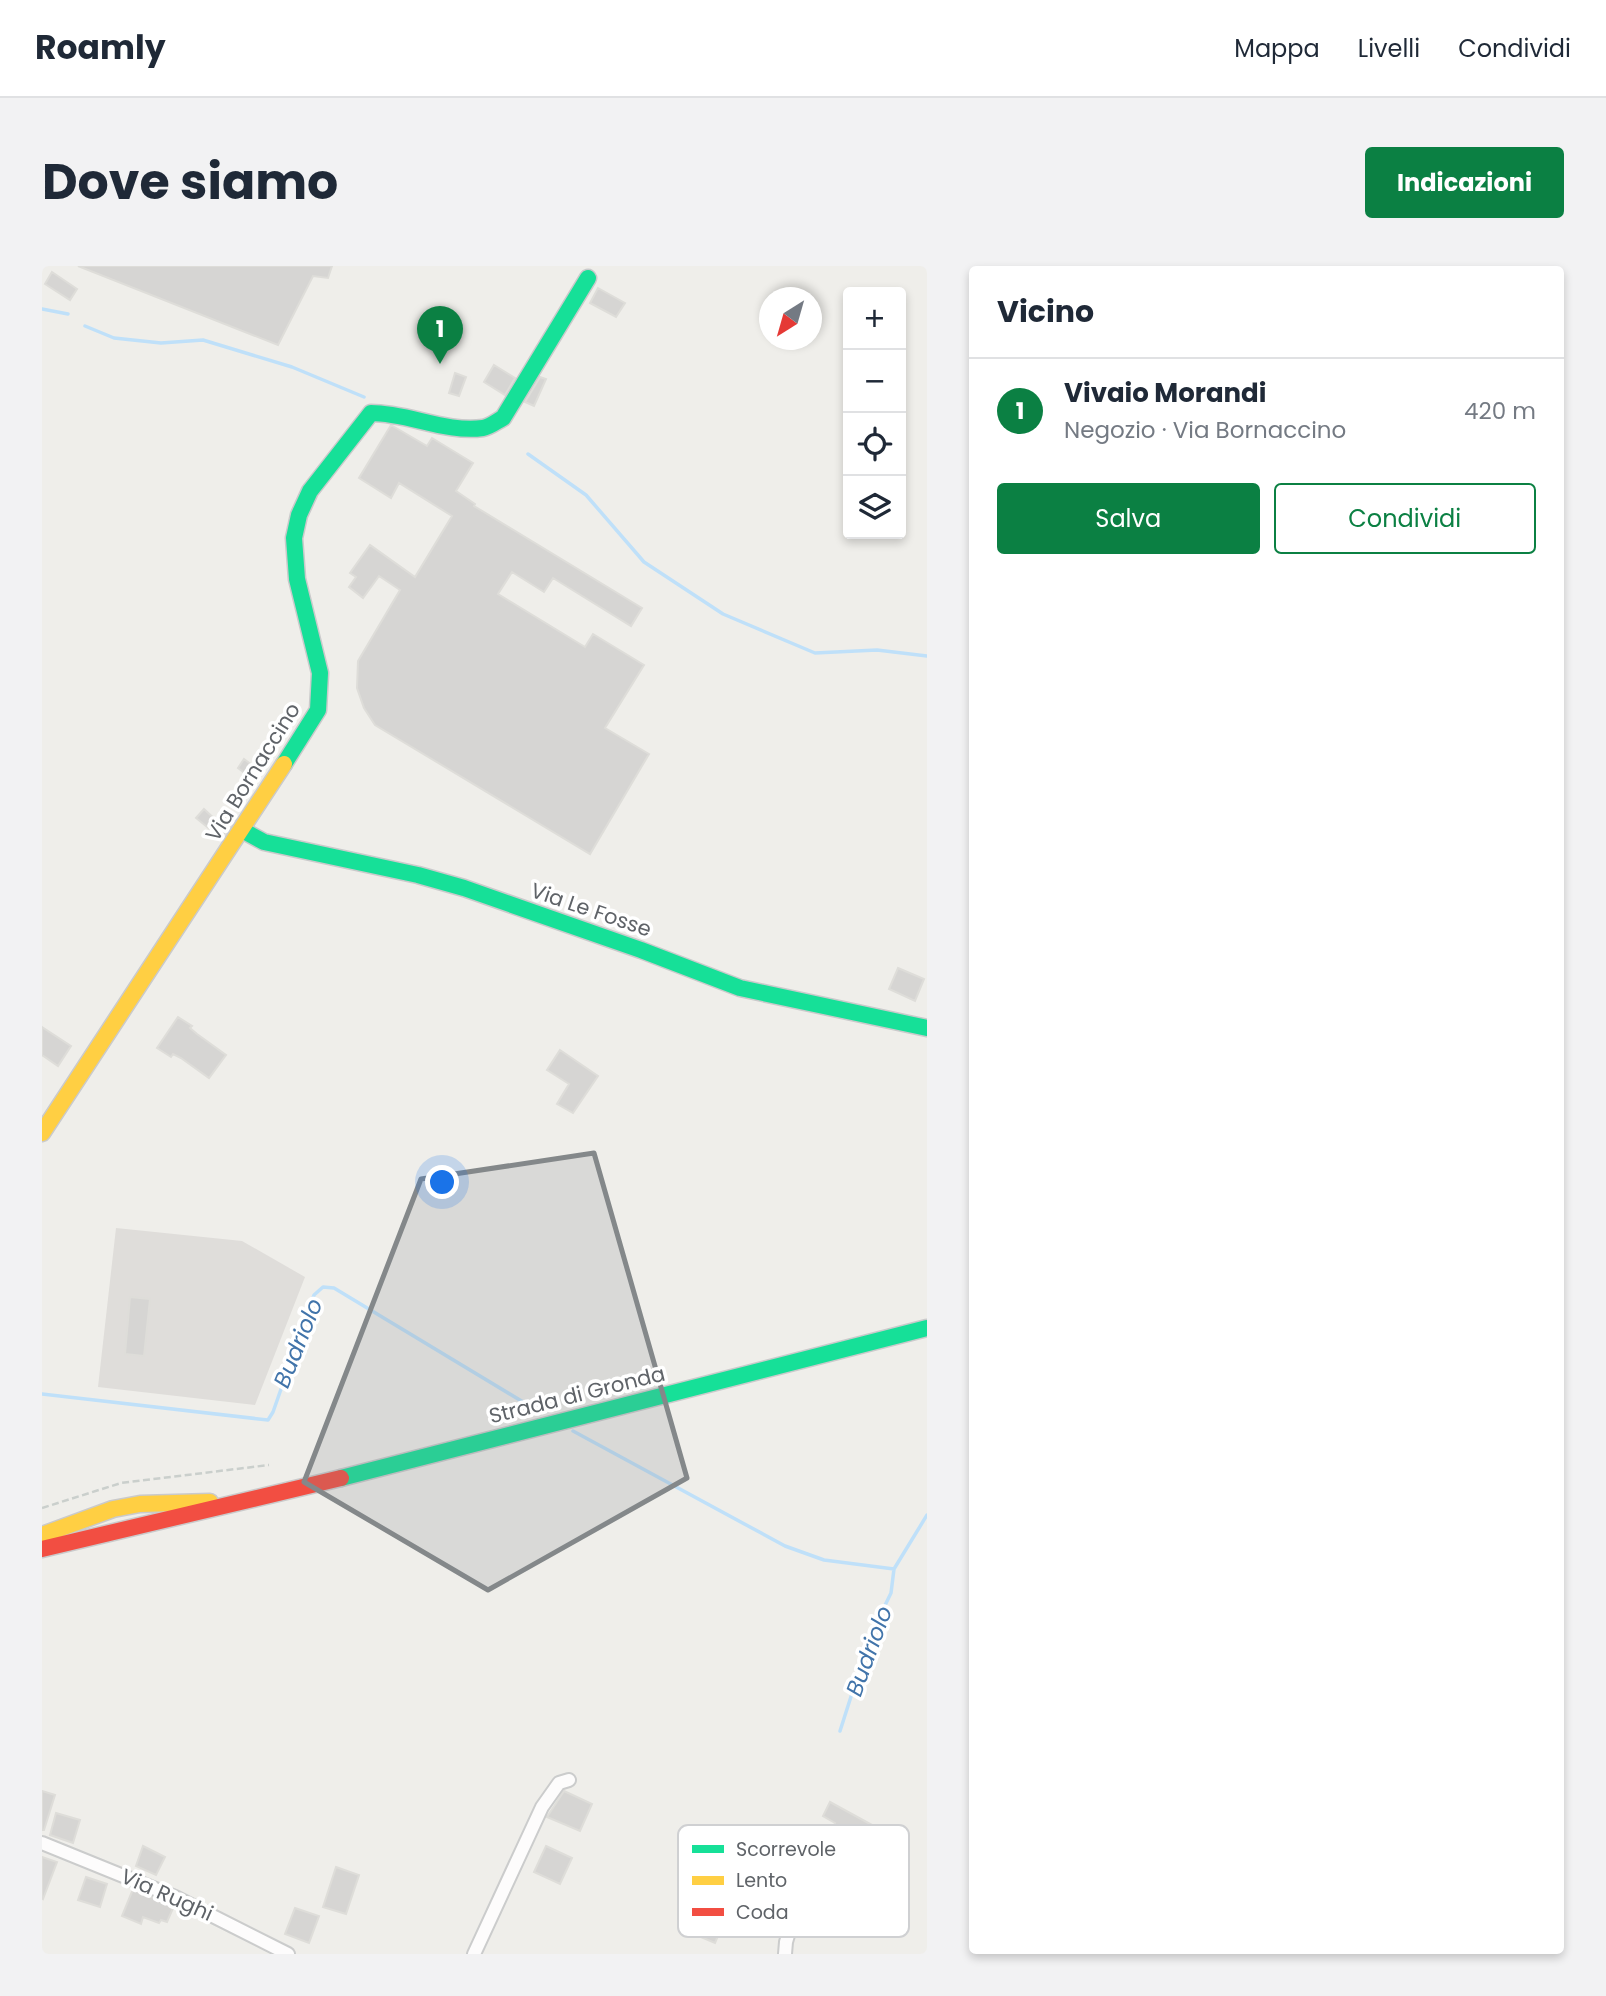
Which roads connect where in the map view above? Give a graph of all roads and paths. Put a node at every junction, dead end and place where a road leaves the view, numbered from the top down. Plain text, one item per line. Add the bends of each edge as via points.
1 (588, 278) dead end
2 (243, 830) junction
3 (927, 1028) edge
4 (42, 1133) edge
5 (927, 1328) edge
6 (269, 1465) dead end
7 (237, 1501) junction
8 (42, 1508) edge
9 (42, 1535) edge
10 (42, 1549) edge
11 (569, 1780) dead end
12 (42, 1843) edge
13 (288, 1954) edge
14 (474, 1954) edge

1 - 2 street, Via Bornaccino via 503,418 485,428 441,426 371,412 310,491 294,538 297,579 320,673 318,710
2 - 3 street, Via Le Fosse via 264,842 464,888 740,988
2 - 4 street, Via Bornaccino
5 - 7 street, Strada di Gronda
6 - 8 path via 121,1483
7 - 9 street, Strada di Gronda via 140,1504 98,1513
7 - 10 street, Strada di Gronda
11 - 14 street via 559,1783 542,1807
12 - 13 street, Via Rughi via 175,1897

